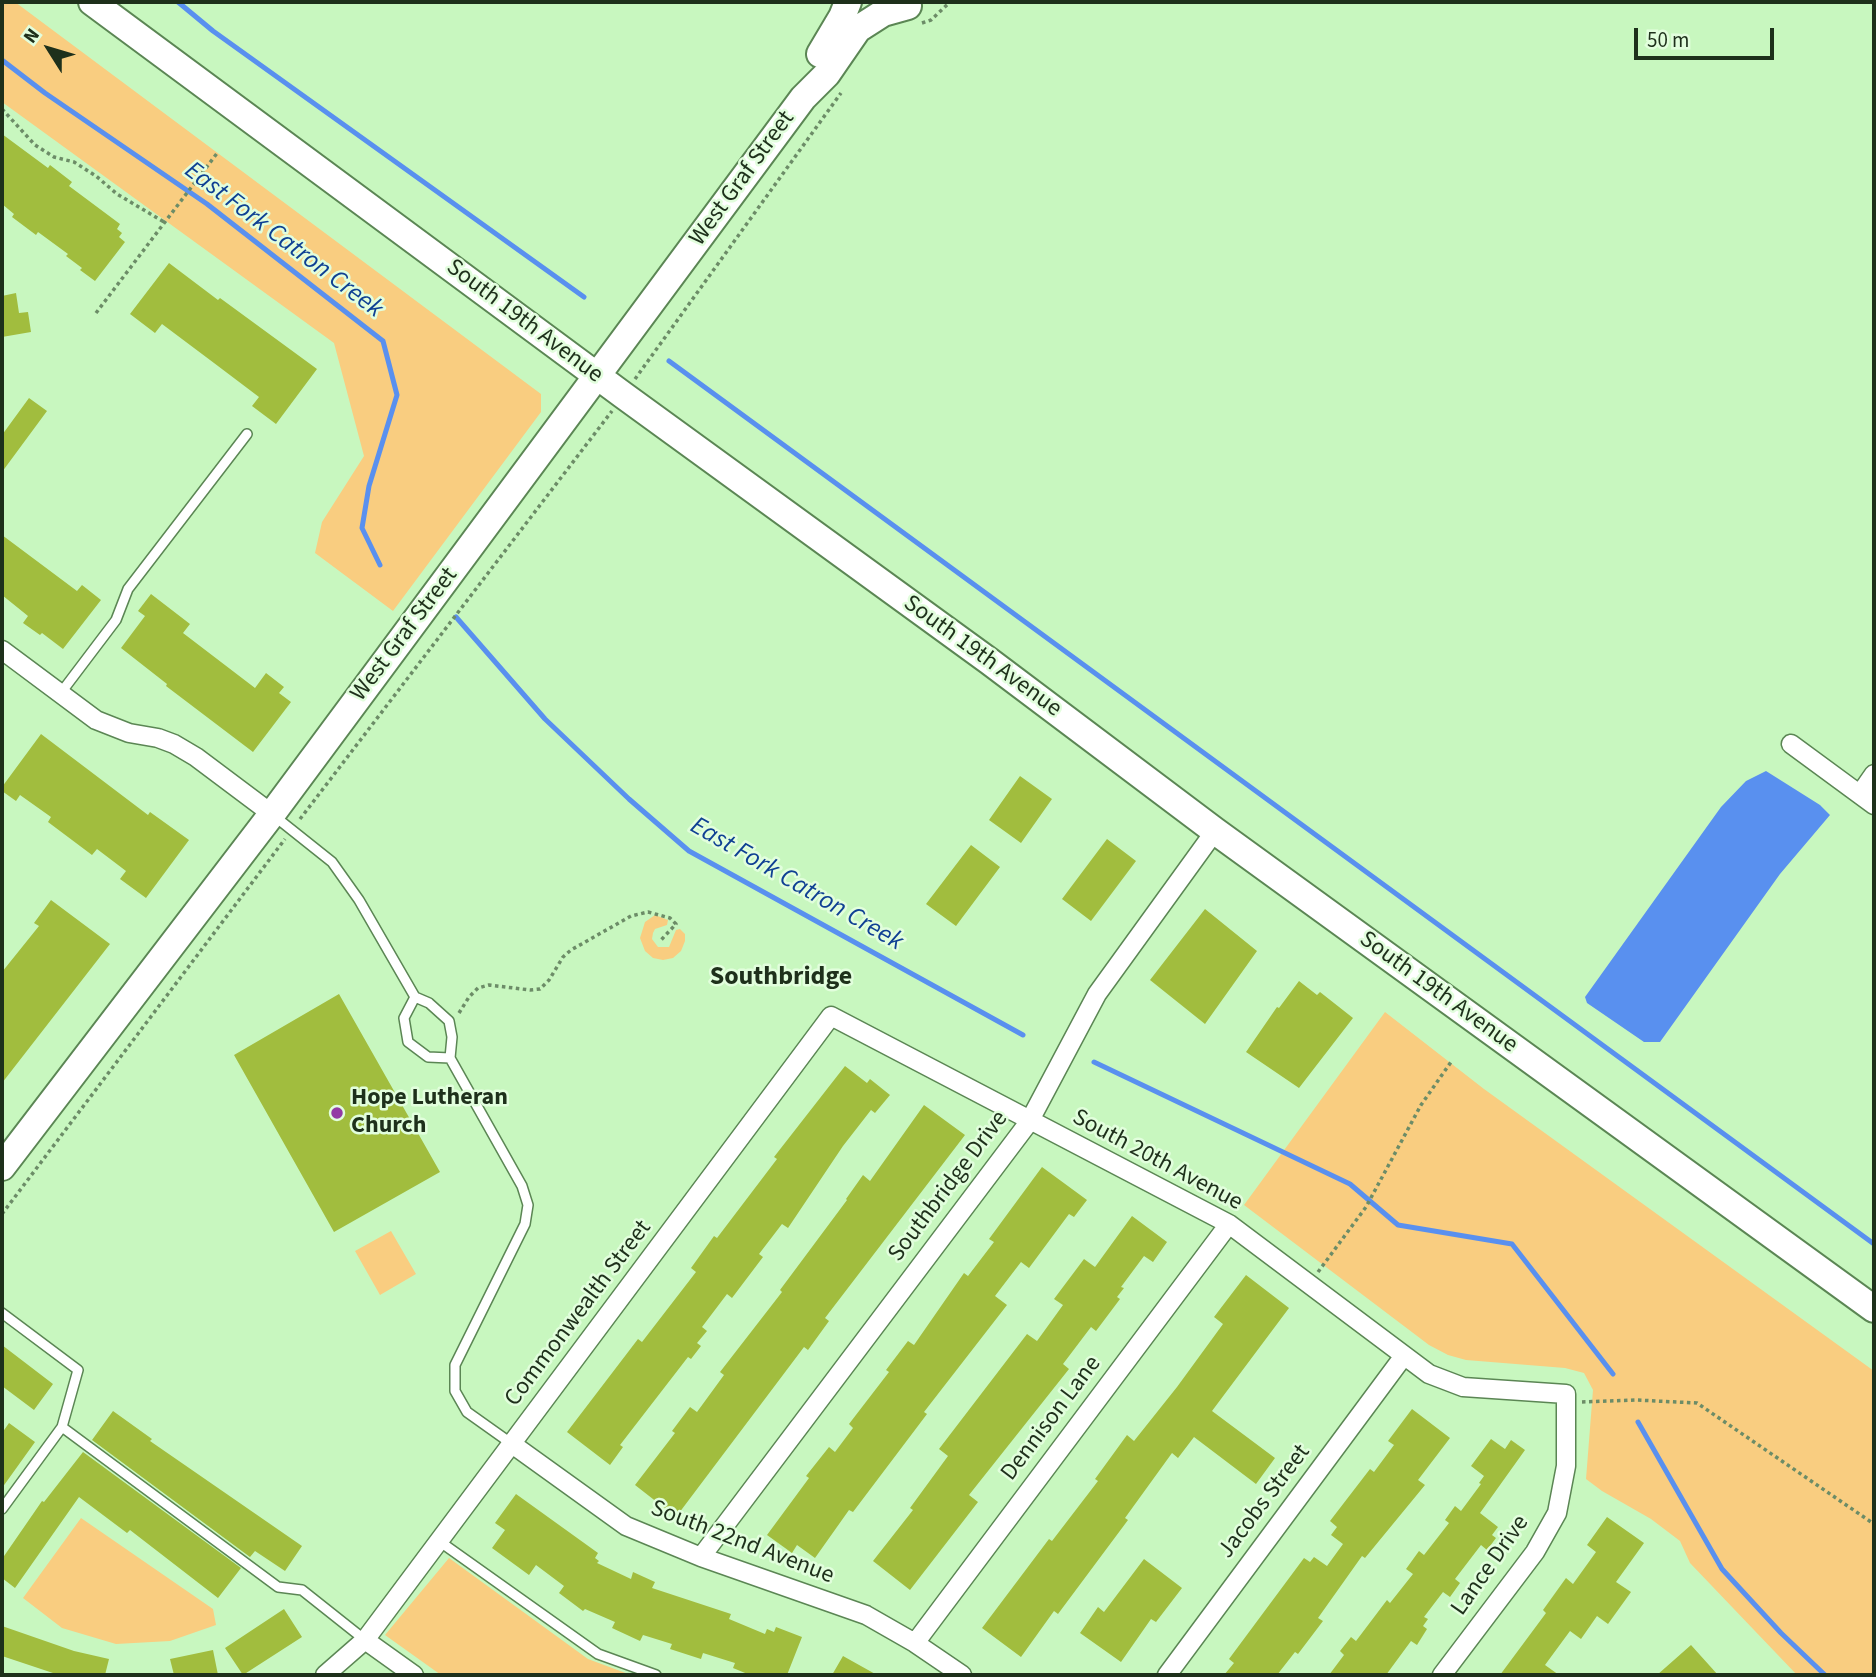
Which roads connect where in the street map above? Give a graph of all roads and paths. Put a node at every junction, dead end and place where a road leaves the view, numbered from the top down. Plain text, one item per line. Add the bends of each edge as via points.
1 (92, 2) edge
2 (848, 2) edge
3 (878, 2) edge
4 (950, 2) edge
5 (913, 11) edge
6 (842, 92) dead end
7 (803, 98) junction
8 (2, 108) edge
9 (218, 152) dead end
10 (164, 223) junction
11 (96, 313) dead end
12 (647, 362) dead end
13 (598, 376) junction
14 (247, 435) dead end
15 (2, 650) edge
16 (60, 694) junction
17 (1791, 744) dead end
18 (1874, 774) edge
19 (1867, 800) edge
20 (272, 814) junction
21 (1215, 831) junction
22 (661, 940) dead end
23 (415, 998) junction
24 (831, 1016) joint
25 (449, 1021) junction
26 (450, 1058) junction
27 (1451, 1062) dead end
28 (1029, 1122) junction
29 (2, 1167) edge
30 (1228, 1224) junction
31 (1309, 1285) junction
32 (1874, 1309) edge
33 (2, 1313) edge
34 (1403, 1357) junction
35 (1566, 1398) junction
36 (62, 1427) junction
37 (512, 1444) junction
38 (2, 1509) edge
39 (1874, 1524) edge
40 (439, 1541) junction
41 (701, 1557) junction
42 (365, 1640) junction
43 (915, 1643) junction
44 (325, 1675) edge
45 (414, 1675) edge
46 (656, 1675) edge
47 (962, 1675) edge
48 (1167, 1675) edge
49 (1441, 1675) edge

1 - 13 main road, South 19th Avenue
2 - 7 main road, West Graf Street via 818,56
3 - 5 main road
4 - 5 path via 931,20
5 - 7 main road, West Graf Street via 884,13 858,29 827,74
6 - 12 path
7 - 13 main road, West Graf Street
8 - 10 path via 35,145 74,162
9 - 10 path
10 - 11 path
13 - 20 main road, West Graf Street
13 - 21 main road, South 19th Avenue
14 - 16 lane via 128,589 116,620
15 - 16 street
16 - 20 street via 96,720 158,738 196,757
17 - 19 street
18 - 19 street
20 - 23 lane via 332,862
20 - 29 main road, West Graf Street
21 - 28 street, Southbridge Drive via 1097,994
21 - 32 main road, South 19th Avenue
22 - 25 path via 676,924 670,918 648,912 631,916 571,950 540,989 478,988
23 - 25 lane
23 - 26 lane via 404,1018 408,1042 428,1058
24 - 28 street, South 20th Avenue
24 - 37 street, Commonwealth Street
25 - 26 lane
26 - 37 lane via 522,1186 528,1205 525,1224 455,1365 455,1391 467,1412
27 - 31 path via 1421,1105 1366,1207
28 - 30 street, South 20th Avenue
28 - 41 street, Southbridge Drive
30 - 31 street, South 20th Avenue
30 - 43 street, Dennison Lane
31 - 34 street, South 20th Avenue
33 - 36 lane via 78,1370
34 - 35 street, South 20th Avenue via 1429,1374 1463,1387
34 - 48 street, Jacobs Street
35 - 39 path via 1697,1403
35 - 49 street, Lance Drive via 1566,1466 1557,1513 1535,1552
36 - 38 lane
36 - 42 lane via 278,1587 302,1590
37 - 40 street, Commonwealth Street
37 - 41 street, South 22nd Avenue via 626,1526
40 - 42 street, Commonwealth Street
40 - 46 lane via 598,1654
41 - 43 street, South 22nd Avenue via 866,1615
42 - 44 street, Commonwealth Street
42 - 45 street
43 - 47 street, South 22nd Avenue

